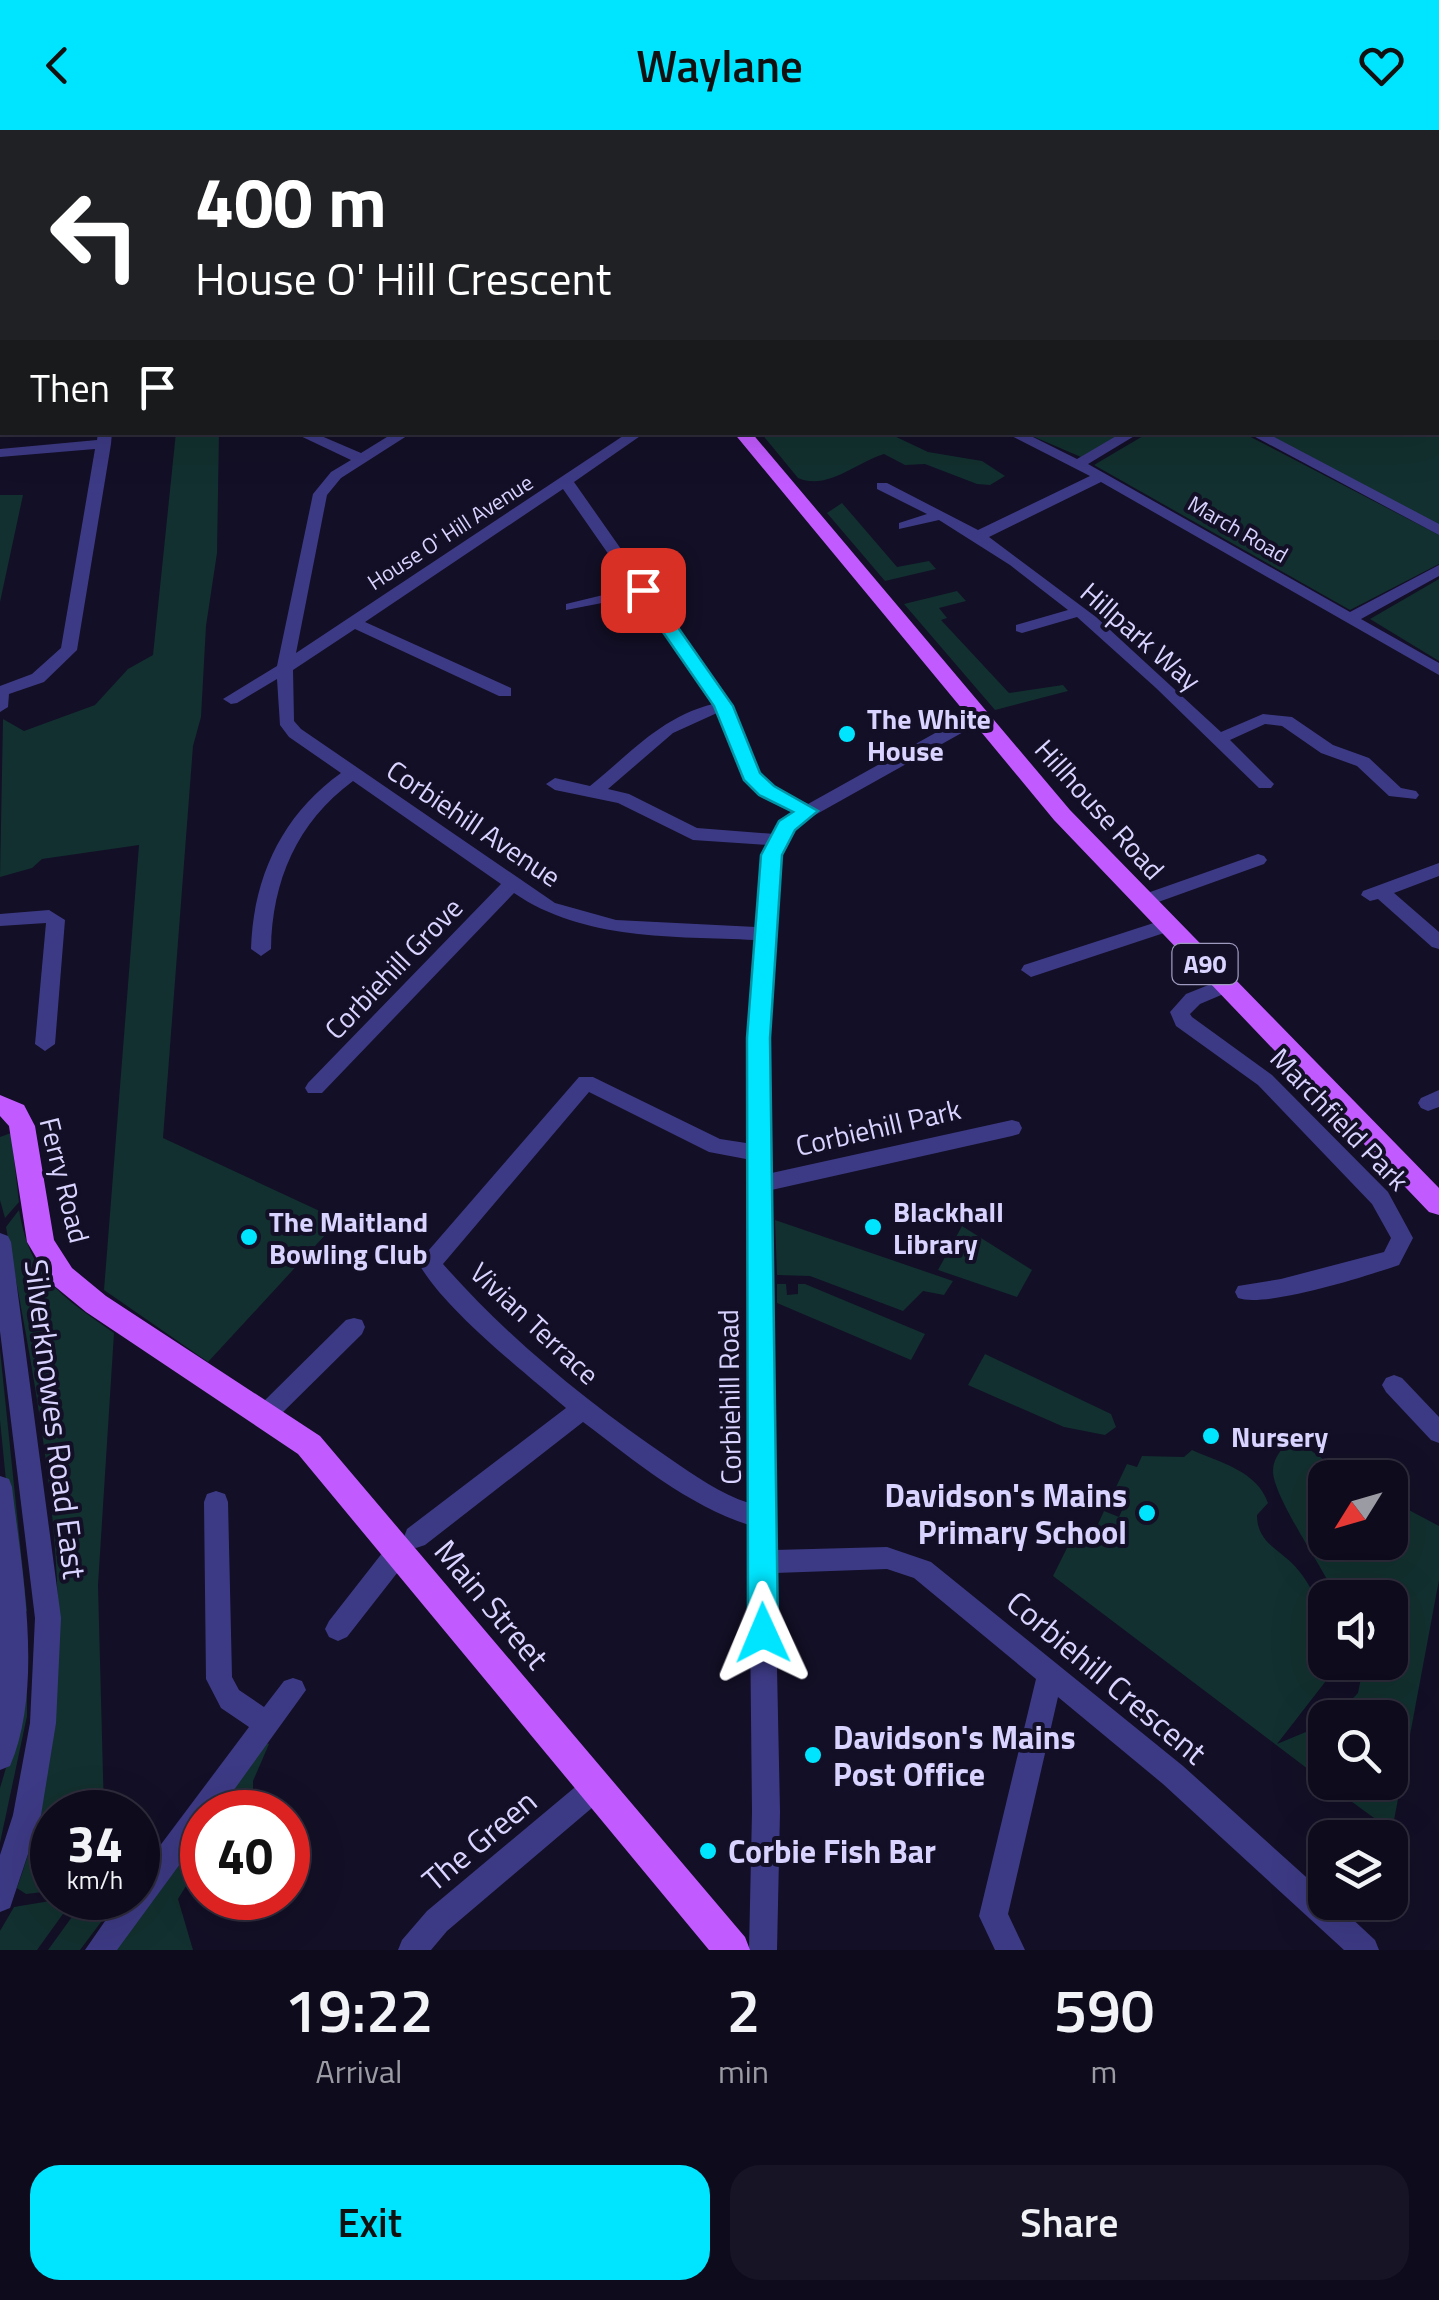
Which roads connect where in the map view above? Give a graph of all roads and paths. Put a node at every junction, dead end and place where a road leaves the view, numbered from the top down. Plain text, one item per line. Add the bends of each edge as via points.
1 (306, 435) edge
2 (401, 435) edge
3 (636, 435) edge
4 (744, 435) edge
5 (1018, 435) edge
6 (1129, 435) edge
7 (1259, 435) edge
8 (105, 438) edge
9 (0, 453) edge
10 (362, 459) junction
11 (1078, 464) junction
12 (1101, 476) junction
13 (566, 482) junction
14 (882, 486) dead end
15 (939, 515) junction
16 (904, 526) dead end
17 (1439, 530) edge
18 (978, 536) junction
19 (1439, 570) edge
20 (643, 590) junction
21 (572, 607) dead end
22 (1078, 612) junction
23 (1349, 619) junction
24 (354, 622) junction
25 (1022, 628) dead end
26 (285, 668) junction
27 (1439, 670) edge
28 (1, 691) edge
29 (505, 692) dead end
30 (232, 699) dead end
31 (724, 706) junction
32 (0, 707) edge
33 (977, 716) junction
34 (1218, 738) junction
35 (352, 773) junction
36 (556, 784) dead end
37 (1265, 784) dead end
38 (596, 790) junction
39 (1410, 795) dead end
40 (808, 811) junction
41 (777, 840) junction
42 (1258, 860) dead end
43 (1439, 869) edge
44 (510, 885) junction
45 (60, 896) dead end
46 (1143, 901) junction
47 (49, 916) junction
48 (0, 920) edge
49 (1166, 925) junction
50 (765, 934) junction
51 (1439, 942) edge
52 (261, 950) dead end
53 (1031, 970) dead end
54 (1226, 985) junction
55 (45, 1044) dead end
56 (315, 1088) dead end
57 (0, 1104) edge
58 (1012, 1128) dead end
59 (756, 1153) junction
60 (756, 1185) junction
61 (1439, 1205) edge
62 (0, 1242) edge
63 (1246, 1292) dead end
64 (354, 1327) dead end
65 (160, 1345) joint
66 (1394, 1385) dead end
67 (582, 1409) junction
68 (266, 1414) junction
69 (1439, 1433) edge
70 (0, 1491) edge
71 (216, 1502) dead end
72 (761, 1518) junction
73 (408, 1544) junction
74 (762, 1562) junction
75 (338, 1629) dead end
76 (1050, 1676) junction
77 (292, 1690) dead end
78 (4, 1714) edge
79 (268, 1725) junction
80 (0, 1757) edge
81 (596, 1788) junction
82 (0, 1898) edge
83 (99, 1950) edge
84 (412, 1950) edge
85 (732, 1950) edge
86 (764, 1950) edge
87 (1010, 1950) edge
88 (1366, 1950) edge

1 - 10 street
2 - 10 street, Corbiehill Avenue
3 - 13 street, House O' Hill Avenue
4 - 33 main road, Hillhouse Road / A90
5 - 11 street, March Road
6 - 11 street
7 - 17 street
8 - 9 street
8 - 28 street via 69,650 38,678
10 - 26 street, Corbiehill Avenue via 320,494
11 - 12 street, March Road
12 - 18 street
12 - 23 street, March Road
13 - 20 street
13 - 24 street, House O' Hill Avenue
14 - 15 street, Hillpark Way
15 - 16 street
15 - 18 street, Hillpark Way
18 - 22 street, Hillpark Way
19 - 23 street
20 - 21 street
20 - 31 street
22 - 25 street
22 - 34 street, Hillpark Way
23 - 27 street, March Road
24 - 26 street, House O' Hill Avenue
24 - 29 street
26 - 30 street
26 - 35 street, Corbiehill Avenue via 290,728
28 - 32 street
31 - 38 street via 662,729
31 - 40 street via 754,779
33 - 40 street
33 - 46 main road, Hillhouse Road / A90
34 - 37 street, Hillpark Way
34 - 39 street via 1263,720 1286,720 1327,749 1364,762 1395,792
35 - 44 street, Corbiehill Avenue
35 - 52 street via 318,803 276,862 260,912
36 - 38 street
38 - 41 street via 693,834
40 - 41 street
41 - 50 street, Corbiehill Road
42 - 46 street
43 - 51 street via 1374,894
44 - 50 street, Corbiehill Avenue via 592,922
44 - 56 street, Corbiehill Grove
45 - 47 street
46 - 49 main road, Hillhouse Road / A90
47 - 48 street
47 - 55 street via 56,920
49 - 53 street
49 - 54 main road, Hillhouse Road / A90
50 - 59 street, Corbiehill Road
54 - 61 main road, Hillhouse Road / A90
54 - 63 street, Marchfield Park via 1187,1003 1183,1021 1265,1080 1380,1198 1402,1238 1391,1258
57 - 65 main road, Ferry Road via 22,1126 36,1222 62,1276
58 - 60 street, Corbiehill Park
59 - 60 street, Corbiehill Road
59 - 67 street, Vivian Terrace via 716,1146 586,1082 431,1259 433,1269
60 - 72 street, Corbiehill Road
62 - 82 street, Silverknowes Road East via 48,1618 43,1722 27,1815
64 - 68 street
65 - 68 main road, Main Street
66 - 69 street
67 - 72 street, Vivian Terrace via 730,1511
67 - 73 street
68 - 73 main road, Main Street via 314,1450
70 - 78 street via 12,1639
71 - 79 street via 219,1680 230,1699
72 - 74 street, Corbiehill Road
73 - 75 street
73 - 81 main road, Main Street
74 - 76 street, Corbiehill Crescent via 908,1562
74 - 86 street, Corbiehill Road
76 - 87 street via 992,1916
76 - 88 street, Corbiehill Crescent via 1173,1775
77 - 79 street
78 - 80 street
79 - 83 street
81 - 84 street, The Green via 437,1921
81 - 85 main road, Main Street

